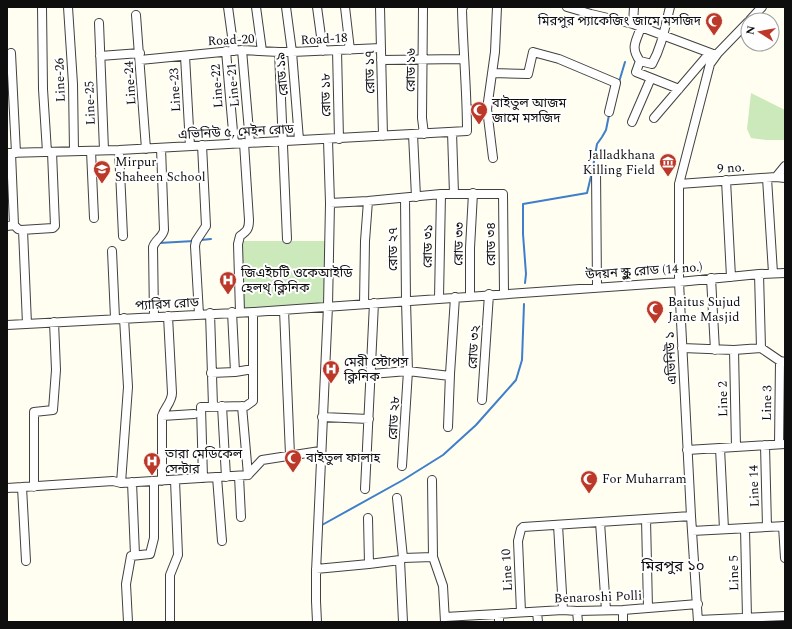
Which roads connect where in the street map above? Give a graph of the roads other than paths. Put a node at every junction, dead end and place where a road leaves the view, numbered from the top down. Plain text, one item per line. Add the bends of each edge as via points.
1 (42, 7) edge
2 (68, 7) edge
3 (228, 7) edge
4 (256, 7) edge
5 (286, 7) edge
6 (317, 7) edge
7 (345, 7) edge
8 (380, 7) edge
9 (423, 7) edge
10 (463, 7) edge
11 (498, 7) edge
12 (567, 7) edge
13 (634, 7) edge
14 (670, 7) edge
15 (136, 15) dead end
16 (99, 23) dead end
17 (637, 25) junction
18 (740, 30) edge
19 (664, 35) junction
20 (381, 48) junction
21 (337, 50) junction
22 (350, 50) junction
23 (234, 51) junction
24 (262, 51) junction
25 (323, 51) junction
26 (279, 52) junction
27 (292, 52) junction
28 (11, 53) dead end
29 (715, 54) junction
30 (100, 56) junction
31 (140, 56) junction
32 (185, 56) junction
33 (424, 59) junction
34 (463, 59) junction
35 (381, 60) junction
36 (640, 61) junction
37 (492, 73) junction
38 (651, 78) junction
39 (679, 89) junction
40 (487, 109) junction
41 (467, 110) junction
42 (609, 112) dead end
43 (654, 118) dead end
44 (632, 122) dead end
45 (452, 132) junction
46 (413, 134) junction
47 (424, 134) junction
48 (383, 136) junction
49 (339, 138) junction
50 (299, 140) junction
51 (328, 140) junction
52 (284, 141) junction
53 (247, 143) junction
54 (234, 144) junction
55 (202, 145) junction
56 (190, 146) junction
57 (146, 148) junction
58 (161, 148) junction
59 (104, 150) junction
60 (119, 150) junction
61 (74, 151) junction
62 (91, 151) junction
63 (50, 152) junction
64 (12, 153) edge
65 (492, 158) dead end
66 (785, 166) edge
67 (596, 169) dead end
68 (776, 177) junction
69 (767, 178) junction
70 (785, 178) edge
71 (726, 180) junction
72 (679, 184) junction
73 (473, 193) junction
74 (441, 194) junction
75 (454, 194) junction
76 (416, 197) junction
77 (405, 198) junction
78 (368, 201) junction
79 (330, 203) junction
80 (94, 218) dead end
81 (10, 225) edge
82 (23, 230) junction
83 (123, 236) dead end
84 (287, 239) dead end
85 (112, 251) dead end
86 (773, 273) junction
87 (785, 273) edge
88 (759, 274) junction
89 (731, 277) junction
90 (711, 278) junction
91 (679, 282) junction
92 (597, 287) junction
93 (504, 293) junction
94 (489, 294) junction
95 (470, 296) junction
96 (455, 297) junction
97 (439, 298) junction
98 (406, 300) junction
99 (374, 303) junction
100 (364, 304) junction
101 (328, 306) junction
102 (284, 310) junction
103 (236, 312) junction
104 (253, 312) junction
105 (199, 314) junction
106 (210, 314) junction
107 (154, 316) junction
108 (168, 316) junction
109 (115, 318) junction
110 (124, 318) junction
111 (54, 322) junction
112 (7, 324) edge
113 (27, 324) junction
114 (682, 348) junction
115 (761, 348) junction
116 (715, 350) junction
117 (734, 350) junction
118 (782, 361) edge
119 (253, 369) junction
120 (408, 371) junction
121 (235, 372) junction
122 (212, 373) junction
123 (372, 374) junction
124 (450, 376) junction
125 (482, 400) dead end
126 (213, 406) junction
127 (222, 406) junction
128 (242, 406) junction
129 (194, 414) dead end
130 (162, 416) junction
131 (322, 417) junction
132 (368, 419) junction
133 (448, 427) dead end
134 (782, 444) edge
135 (765, 445) junction
136 (736, 447) junction
137 (720, 448) junction
138 (687, 450) junction
139 (320, 451) junction
140 (290, 456) junction
141 (402, 466) dead end
142 (239, 476) junction
143 (248, 476) junction
144 (226, 477) junction
145 (203, 478) junction
146 (217, 478) junction
147 (175, 480) junction
148 (432, 480) dead end
149 (158, 481) junction
150 (121, 482) junction
151 (132, 482) junction
152 (22, 487) junction
153 (34, 487) junction
154 (7, 488) edge
155 (365, 489) dead end
156 (396, 498) dead end
157 (691, 516) junction
158 (240, 517) dead end
159 (368, 518) dead end
160 (646, 519) junction
161 (600, 522) junction
162 (558, 525) junction
163 (784, 526) edge
164 (767, 527) junction
165 (745, 528) junction
166 (724, 529) junction
167 (696, 531) junction
168 (222, 542) dead end
169 (135, 555) junction
170 (433, 557) junction
171 (785, 558) edge
172 (401, 559) junction
173 (26, 561) dead end
174 (369, 564) junction
175 (316, 569) junction
176 (698, 604) junction
177 (648, 608) junction
178 (563, 610) junction
179 (606, 610) junction
180 (622, 610) junction
181 (577, 611) junction
182 (521, 612) junction
183 (537, 612) junction
184 (785, 616) edge
185 (485, 618) edge
186 (499, 618) edge
187 (747, 618) junction
188 (775, 619) edge
189 (445, 620) edge
190 (732, 620) edge
191 (698, 621) edge
192 (128, 622) edge
193 (170, 622) edge
194 (317, 622) edge
195 (403, 622) edge
196 (538, 622) edge
197 (578, 622) edge
198 (623, 622) edge

1 - 63 street via 43,89
2 - 61 street, Line-26
3 - 23 street
4 - 24 street
5 - 27 street, রোড ১৯
6 - 25 street
7 - 22 street
8 - 20 street, রোড ১৭
9 - 33 street, রোড ১৬
10 - 34 street
11 - 37 street
12 - 17 street
13 - 17 street
14 - 19 street
15 - 31 street, Line-24
16 - 30 street, Line-25
17 - 19 street
17 - 36 street via 634,50
18 - 29 street
19 - 29 street
19 - 36 street via 652,64
20 - 22 street, Road-18
20 - 35 street, রোড ১৭
21 - 22 street, Road-18
21 - 25 street, Road-18
21 - 49 street, রোড ১৮
23 - 24 street, Road-20
23 - 32 street, Road-20
23 - 53 street, Line-21
23 - 54 street, Line-22
24 - 26 street, Road-20
25 - 27 street, Road-18
26 - 27 street, Road-20
26 - 52 street
27 - 50 street, রোড ১৯
28 - 64 street
29 - 39 street via 706,56
29 - 72 street, এভিনিউ ১ via 710,64
30 - 31 street
30 - 59 street, Line-25
31 - 32 street, Road-20
31 - 57 street, Line-24
32 - 56 street, Line-23
33 - 34 street
33 - 35 street
33 - 47 street, রোড ১৬
34 - 41 street
35 - 48 street, রোড ১৭
36 - 38 street via 636,72
37 - 40 street
37 - 42 street via 528,74 533,52 559,59 616,83
38 - 39 street
38 - 44 street
39 - 43 street
40 - 41 street
40 - 65 street
41 - 45 street, এভিনিউ ৫, মেইন রোড via 467,131
45 - 47 street, এভিনিউ ৫, মেইন রোড
45 - 75 street
46 - 47 street, এভিনিউ ৫, মেইন রোড
46 - 48 street, এভিনিউ ৫, মেইন রোড
46 - 76 street
48 - 49 street, এভিনিউ ৫, মেইন রোড
49 - 51 street, এভিনিউ ৫, মেইন রোড
50 - 51 street, এভিনিউ ৫, মেইন রোড
50 - 52 street, এভিনিউ ৫, মেইন রোড
51 - 79 street
52 - 53 street, এভিনিউ ৫, মেইন রোড
52 - 84 street
53 - 54 street, এভিনিউ ৫, মেইন রোড
53 - 103 street, Line-21 via 249,228 240,236 238,244
54 - 55 street, এভিনিউ ৫, মেইন রোড
55 - 56 street, এভিনিউ ৫, মেইন রোড
55 - 105 street via 206,226 195,246
56 - 58 street, এভিনিউ ৫, মেইন রোড
57 - 58 street, এভিনিউ ৫, মেইন রোড
57 - 60 street, এভিনিউ ৫, মেইন রোড
58 - 107 street via 164,232 153,247
59 - 60 street, এভিনিউ ৫, মেইন রোড
59 - 62 street, এভিনিউ ৫, মেইন রোড
60 - 83 street
61 - 62 street, এভিনিউ ৫, মেইন রোড
61 - 63 street, এভিনিউ ৫, মেইন রোড
62 - 80 street
63 - 64 street, এভিনিউ ৫, মেইন রোড
63 - 82 street via 55,225
64 - 81 street
66 - 68 street
67 - 92 street
68 - 69 street, 9 no.
68 - 70 street, 9 no.
69 - 71 street, 9 no.
69 - 86 street
71 - 72 street, 9 no.
71 - 89 street
72 - 91 street, এভিনিউ ১
73 - 75 street
73 - 93 street, রোড ৩৪ via 503,194
73 - 95 street, রোড ৩৩
74 - 75 street
74 - 76 street
74 - 97 street, রোড ৩১
76 - 77 street
77 - 78 street
77 - 98 street, রোড ২৭
78 - 79 street
78 - 100 street
79 - 101 street
81 - 82 street
82 - 113 street
85 - 109 street
86 - 87 street, উদয়ন স্কুল রোড (14 no.)
86 - 88 street, উদয়ন স্কুল রোড (14 no.)
88 - 89 street, উদয়ন স্কুল রোড (14 no.)
88 - 115 street
89 - 90 street, উদয়ন স্কুল রোড (14 no.)
90 - 91 street, উদয়ন স্কুল রোড (14 no.)
90 - 116 street
91 - 92 street, উদয়ন স্কুল রোড (14 no.)
91 - 114 street, এভিনিউ ১
92 - 93 street, উদয়ন স্কুল রোড (14 no.)
93 - 94 street, প্যারিস রোড
94 - 95 street, প্যারিস রোড
94 - 125 street, রোড ৩২
95 - 96 street, প্যারিস রোড
96 - 97 street, প্যারিস রোড
96 - 124 street
97 - 98 street, প্যারিস রোড
98 - 99 street, প্যারিস রোড
98 - 120 street, রোড ২৮
99 - 100 street, প্যারিস রোড
99 - 123 street
100 - 101 street, প্যারিস রোড
101 - 102 street, প্যারিস রোড
101 - 131 street
102 - 104 street, প্যারিস রোড
102 - 140 street
103 - 104 street, প্যারিস রোড
103 - 106 street, প্যারিস রোড
103 - 121 street, Line-21
104 - 119 street
105 - 106 street, প্যারিস রোড
105 - 108 street, প্যারিস রোড
106 - 122 street
107 - 108 street, প্যারিস রোড
107 - 110 street, প্যারিস রোড
108 - 130 street via 172,398
109 - 110 street, প্যারিস রোড
109 - 111 street, প্যারিস রোড
110 - 150 street via 128,387
111 - 113 street, প্যারিস রোড
111 - 153 street via 56,370 53,410 34,412
112 - 113 street, প্যারিস রোড
114 - 116 street
114 - 138 street, এভিনিউ ১
115 - 117 street
115 - 118 street
116 - 117 street
117 - 136 street, Line 2
118 - 134 street, Line 3
119 - 121 street
119 - 128 street via 253,401
120 - 123 street
120 - 124 street
120 - 141 street, রোড ২৮
121 - 122 street
122 - 126 street
123 - 132 street
124 - 133 street
126 - 127 street
126 - 145 street via 201,407
127 - 128 street
127 - 144 street
128 - 143 street
129 - 130 street
130 - 149 street
131 - 132 street
131 - 139 street
132 - 155 street
134 - 135 street
135 - 136 street
135 - 164 street, Line 14
136 - 137 street
137 - 138 street
137 - 166 street
138 - 157 street, এভিনিউ ১
139 - 140 street
139 - 175 street
140 - 143 street via 262,460
142 - 143 street
142 - 144 street
142 - 158 street
144 - 146 street
145 - 146 street
145 - 147 street
146 - 168 street
147 - 149 street
147 - 193 street via 178,555 170,575
148 - 170 street
149 - 151 street
149 - 169 street via 153,545 150,554
150 - 151 street
150 - 153 street
151 - 169 street
152 - 153 street
152 - 154 street
152 - 173 street
156 - 172 street
157 - 160 street
157 - 167 street, এভিনিউ ১
159 - 174 street
160 - 161 street
160 - 177 street
161 - 162 street
161 - 179 street
162 - 178 street
162 - 182 street, Line 10 via 520,529 518,540
163 - 164 street
163 - 171 street
164 - 165 street
165 - 166 street
165 - 187 street, Line 5
166 - 167 street
167 - 176 street, এভিনিউ ১
169 - 192 street via 131,556 126,584
170 - 172 street
170 - 189 street via 443,586
172 - 174 street
172 - 195 street
174 - 175 street
175 - 194 street
176 - 177 street, Benaroshi Polli
176 - 191 street, এভিনিউ ১
177 - 180 street, Benaroshi Polli
178 - 181 street, Benaroshi Polli
178 - 183 street, Benaroshi Polli
179 - 180 street, Benaroshi Polli
179 - 181 street, Benaroshi Polli
180 - 198 street
181 - 197 street
182 - 183 street, Benaroshi Polli
182 - 186 street, Benaroshi Polli
183 - 196 street
184 - 188 street
185 - 186 street, Benaroshi Polli
185 - 189 street, Benaroshi Polli
187 - 188 street
187 - 190 street
190 - 191 street

